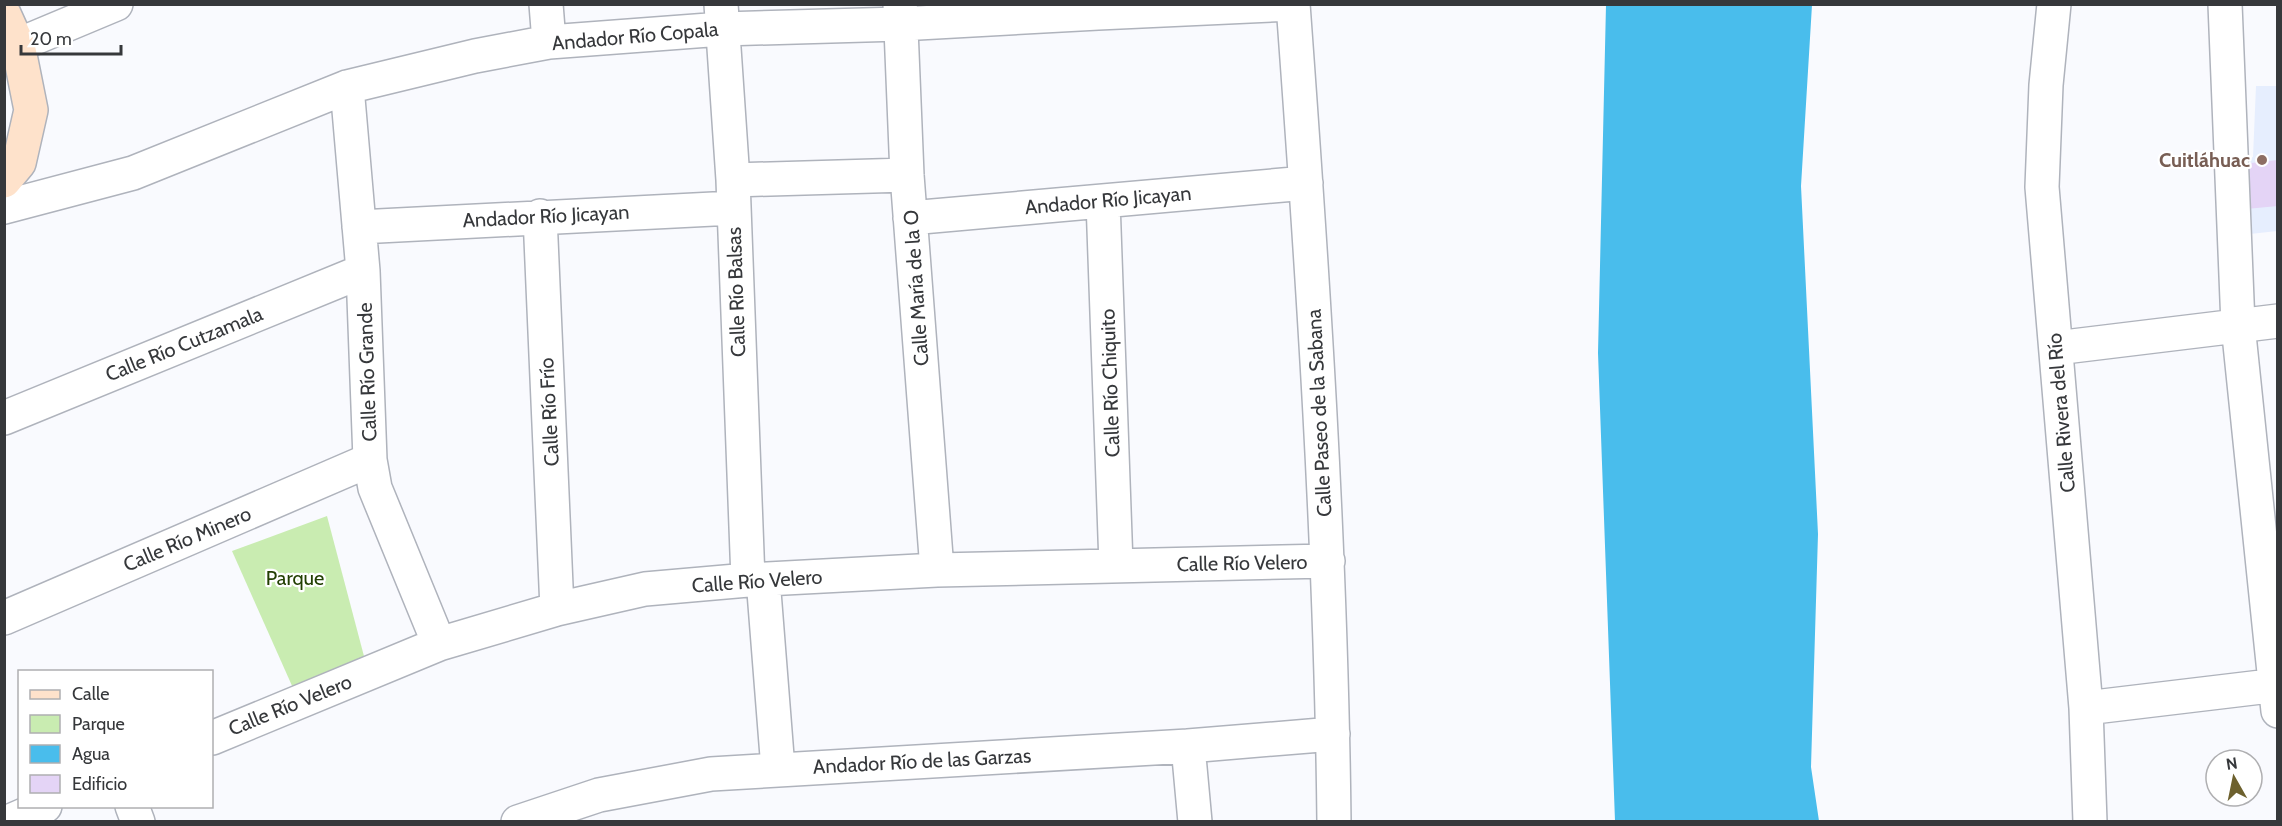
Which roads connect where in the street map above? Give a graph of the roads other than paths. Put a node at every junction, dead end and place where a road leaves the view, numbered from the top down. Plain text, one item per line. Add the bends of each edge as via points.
1 (116, 4) edge
2 (546, 4) edge
3 (1292, 4) edge
4 (2054, 4) edge
5 (2225, 4) edge
6 (1098, 9) edge
7 (4, 14) edge
8 (900, 14) edge
9 (722, 17) edge
10 (549, 42) junction
11 (18, 45) junction
12 (347, 87) junction
13 (907, 175) junction
14 (4, 181) edge
15 (1306, 183) junction
16 (733, 194) junction
17 (1103, 201) junction
18 (4, 207) edge
19 (540, 216) junction
20 (910, 218) junction
21 (359, 226) junction
22 (363, 271) junction
23 (2277, 321) edge
24 (2238, 324) junction
25 (2056, 348) junction
26 (4, 418) edge
27 (370, 460) junction
28 (2267, 513) edge
29 (1328, 561) junction
30 (1116, 565) junction
31 (937, 570) junction
32 (755, 580) junction
33 (557, 609) junction
34 (4, 618) edge
35 (439, 644) junction
36 (2277, 694) edge
37 (2086, 708) junction
38 (1333, 734) junction
39 (213, 738) edge
40 (1188, 746) junction
41 (778, 769) junction
42 (43, 808) edge
43 (132, 808) edge
44 (8, 822) edge
45 (138, 822) edge
46 (518, 822) edge
47 (1195, 822) edge
48 (1334, 822) edge
49 (2090, 822) edge

1 - 11 street
2 - 10 street
3 - 6 street, Andador Río Copala
3 - 15 street, Calle Paseo de la Sabana
4 - 25 street, Calle Rivera del Río via 2042,187
5 - 24 street
6 - 8 street, Andador Río Copala
7 - 11 main road
8 - 9 street, Andador Río Copala
8 - 13 street, Calle María de la O
9 - 10 street, Andador Río Copala
9 - 16 street, Calle Río Balsas
10 - 12 street, Andador Río Copala
11 - 14 main road via 31,110 19,163
12 - 18 street, Andador Río Copala via 132,173
12 - 21 street, Calle Río Grande
13 - 16 street, Andador Río Jicayan
13 - 20 street, Calle María de la O
15 - 17 street, Andador Río Jicayan
15 - 29 street, Calle Paseo de la Sabana
16 - 19 street, Andador Río Jicayan
16 - 32 street, Calle Río Balsas
17 - 20 street, Andador Río Jicayan
17 - 30 street, Calle Río Chiquito
19 - 21 street, Andador Río Jicayan
19 - 33 street, Calle Río Frío
20 - 31 street, Calle María de la O
21 - 22 street, Calle Río Grande
22 - 26 street, Calle Río Cutzamala
22 - 27 street, Calle Río Grande
23 - 24 street
24 - 25 street
24 - 28 street
25 - 37 street, Calle Rivera del Río
27 - 34 street, Calle Río Minero
27 - 35 street, Calle Río Grande via 375,488
28 - 36 street
29 - 30 street, Calle Río Velero
29 - 38 street, Calle Paseo de la Sabana
30 - 31 street, Calle Río Velero
31 - 32 street, Calle Río Velero
32 - 33 street, Calle Río Velero via 645,589
32 - 41 street, Calle Río Balsas
33 - 35 street, Calle Río Velero
35 - 39 street, Calle Río Velero
36 - 37 street
37 - 49 street, Calle Rivera del Río
38 - 40 street, Andador Río de las Garzas
38 - 48 street, Calle Paseo de la Sabana
40 - 41 street, Andador Río de las Garzas
40 - 47 street
41 - 46 street, Andador Río de las Garzas via 711,774 611,793
42 - 44 street
43 - 45 street

